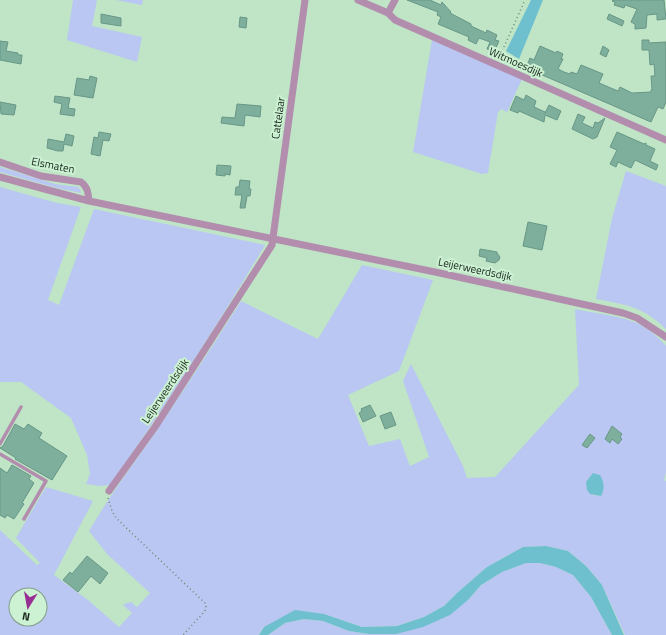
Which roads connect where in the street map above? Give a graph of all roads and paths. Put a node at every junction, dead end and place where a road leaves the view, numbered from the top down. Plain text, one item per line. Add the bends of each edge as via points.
1 (305, 0) edge
2 (358, 0) edge
3 (394, 0) edge
4 (525, 0) edge
5 (388, 13) junction
6 (496, 65) junction
7 (666, 140) edge
8 (0, 162) edge
9 (0, 177) edge
10 (89, 201) junction
11 (273, 239) junction
12 (666, 337) edge
13 (21, 407) dead end
14 (0, 444) edge
15 (0, 454) edge
16 (108, 492) joint
17 (24, 519) dead end
18 (183, 635) edge

1 - 11 street, Cattelaar
2 - 5 street, Witmoesdijk
3 - 5 street
4 - 6 path
5 - 6 street, Witmoesdijk via 395,20
6 - 7 street, Witmoesdijk
8 - 10 street, Elsmaten via 41,176 81,182 86,185
9 - 10 street, Leijerweerdsdijk
10 - 11 street, Leijerweerdsdijk
11 - 12 street, Leijerweerdsdijk via 623,313 637,318
11 - 16 street, Leijerweerdsdijk via 272,246 236,303 155,427
13 - 14 lane
15 - 17 lane via 46,481
16 - 18 path via 110,507 116,518 205,603 206,610

